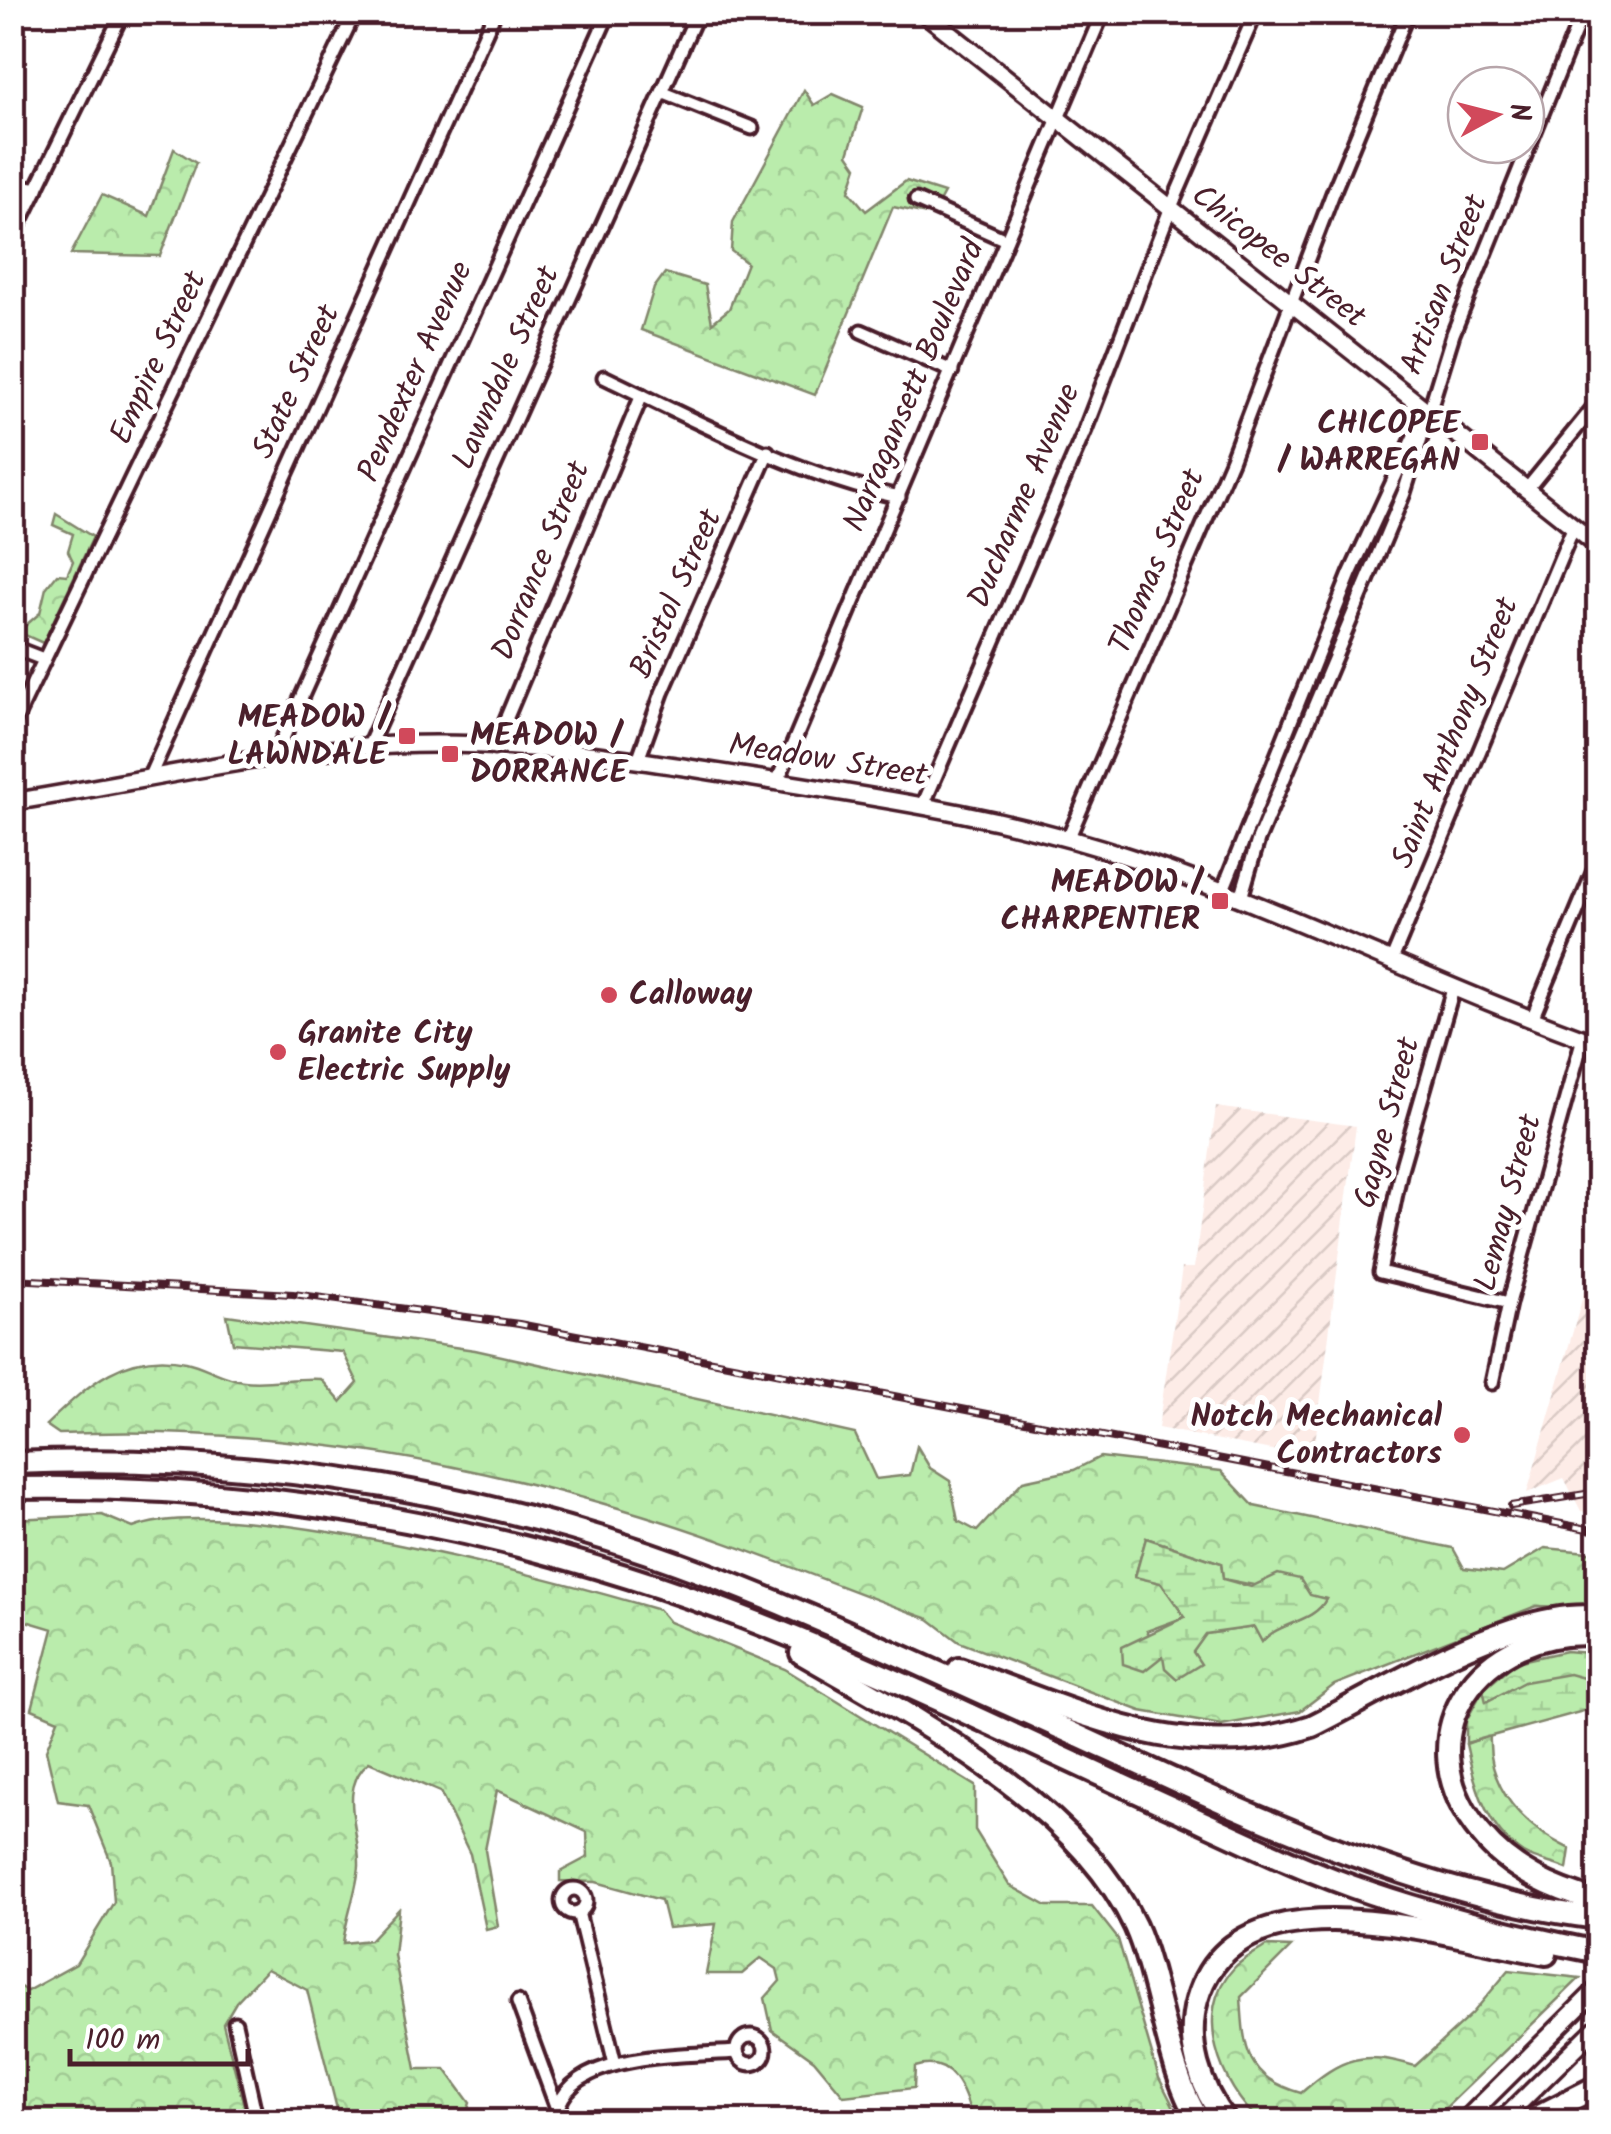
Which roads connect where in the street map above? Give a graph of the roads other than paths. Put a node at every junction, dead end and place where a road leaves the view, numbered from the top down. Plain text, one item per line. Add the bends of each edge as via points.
1 (123, 12) edge
2 (355, 12) edge
3 (495, 12) edge
4 (610, 12) edge
5 (698, 12) edge
6 (923, 12) edge
7 (1104, 12) edge
8 (1256, 12) edge
9 (1408, 12) edge
10 (1583, 12) edge
11 (664, 93) junction
12 (1059, 119) junction
13 (752, 128) dead end
14 (12, 184) edge
15 (37, 188) junction
16 (916, 200) dead end
17 (1171, 207) junction
18 (12, 239) edge
19 (1006, 240) junction
20 (1293, 304) junction
21 (861, 331) dead end
22 (952, 371) junction
23 (604, 377) dead end
24 (642, 395) junction
25 (1598, 402) edge
26 (1428, 410) junction
27 (768, 452) junction
28 (1527, 490) junction
29 (899, 497) junction
30 (1574, 526) junction
31 (1367, 535) junction
32 (1382, 543) junction
33 (1598, 546) edge
34 (12, 647) edge
35 (1320, 648) junction
36 (1336, 654) junction
37 (43, 659) junction
38 (12, 727) edge
39 (368, 748) junction
40 (494, 748) junction
41 (1276, 752) junction
42 (276, 756) junction
43 (1292, 758) junction
44 (638, 760) junction
45 (150, 776) junction
46 (778, 782) junction
47 (12, 802) edge
48 (924, 803) junction
49 (1068, 839) junction
50 (1598, 861) edge
51 (1223, 890) junction
52 (1241, 898) junction
53 (1391, 962) junction
54 (1453, 989) junction
55 (1532, 1019) junction
56 (1591, 1041) edge
57 (1509, 1303) junction
58 (1492, 1383) dead end
59 (12, 1463) edge
60 (12, 1488) edge
61 (730, 1612) junction
62 (1598, 1617) edge
63 (837, 1627) junction
64 (1598, 1635) edge
65 (1598, 1902) edge
66 (578, 1912) dead end
67 (1598, 1918) edge
68 (1598, 1952) edge
69 (1598, 1960) edge
70 (1598, 1988) edge
71 (518, 2002) dead end
72 (235, 2023) dead end
73 (1598, 2026) edge
74 (737, 2052) dead end
75 (615, 2064) junction
76 (1598, 2086) edge
77 (559, 2105) junction
78 (258, 2122) edge
79 (562, 2122) edge
80 (1201, 2122) edge
81 (1226, 2122) edge
82 (1463, 2122) edge
83 (1500, 2122) edge
84 (1526, 2122) edge

1 - 15 street
2 - 37 street, Empire Street
3 - 45 street, State Street
4 - 42 street, Pendexter Avenue
5 - 11 street, Lawndale Street
6 - 12 main road, Chicopee Street
7 - 12 street, Narragansett Boulevard
8 - 17 street, Ducharme Avenue
9 - 20 street, Thomas Street
10 - 26 street, Artisan Street
11 - 13 street
11 - 39 street, Lawndale Street
12 - 17 main road, Chicopee Street
12 - 19 street, Narragansett Boulevard
14 - 15 street
15 - 18 street
16 - 19 street
17 - 20 main road, Chicopee Street
17 - 48 street, Ducharme Avenue via 1085,430
19 - 22 street, Narragansett Boulevard
20 - 26 main road, Chicopee Street
20 - 49 street, Thomas Street
21 - 22 street
22 - 29 street, Narragansett Boulevard
23 - 24 street
24 - 27 street
24 - 40 street, Dorrance Street
25 - 28 street
26 - 28 main road, Chicopee Street
26 - 31 street
26 - 32 street
27 - 29 street
27 - 44 street, Bristol Street
28 - 30 main road, Chicopee Street
29 - 46 street, Narragansett Boulevard
30 - 33 main road, Chicopee Street
30 - 53 street, Saint Anthony Street
31 - 32 street
31 - 35 street
32 - 36 street
34 - 37 street
35 - 36 street
35 - 41 street
36 - 43 street
37 - 38 street, Empire Street
39 - 40 main road, Meadow Street
39 - 42 main road, Meadow Street
40 - 44 main road, Meadow Street
41 - 43 street
41 - 51 street
42 - 45 main road, Meadow Street
43 - 52 street
44 - 46 main road, Meadow Street
45 - 47 main road, Meadow Street
46 - 48 main road, Meadow Street
48 - 49 main road, Meadow Street
49 - 51 main road, Meadow Street
50 - 55 street
51 - 52 main road, Meadow Street
52 - 53 main road, Meadow Street
53 - 54 main road, Meadow Street
54 - 55 main road, Meadow Street
54 - 57 street, Gagne Street via 1401,1169 1380,1272
55 - 56 main road, Meadow Street
56 - 57 street, Lemay Street
57 - 58 street, Lemay Street
59 - 63 highway via 256,1469 434,1497 644,1552
60 - 61 highway via 316,1503 463,1530
61 - 68 highway via 1355,1887 1503,1932
61 - 80 highway via 970,1754 1076,1844 1133,1922
62 - 63 highway via 1554,1618 1511,1630 1312,1726 1274,1738 1203,1744 1105,1720
63 - 67 highway via 1304,1835 1471,1893
64 - 65 highway via 1544,1636 1492,1660 1462,1697 1450,1740 1460,1798 1490,1844 1536,1879
66 - 75 street
69 - 81 highway via 1347,1920 1298,1921 1251,1933 1208,1972 1193,2017 1200,2072
70 - 82 main road
71 - 77 street
72 - 78 street
73 - 83 main road
74 - 75 street
75 - 77 street via 581,2080
76 - 84 highway
77 - 79 street

